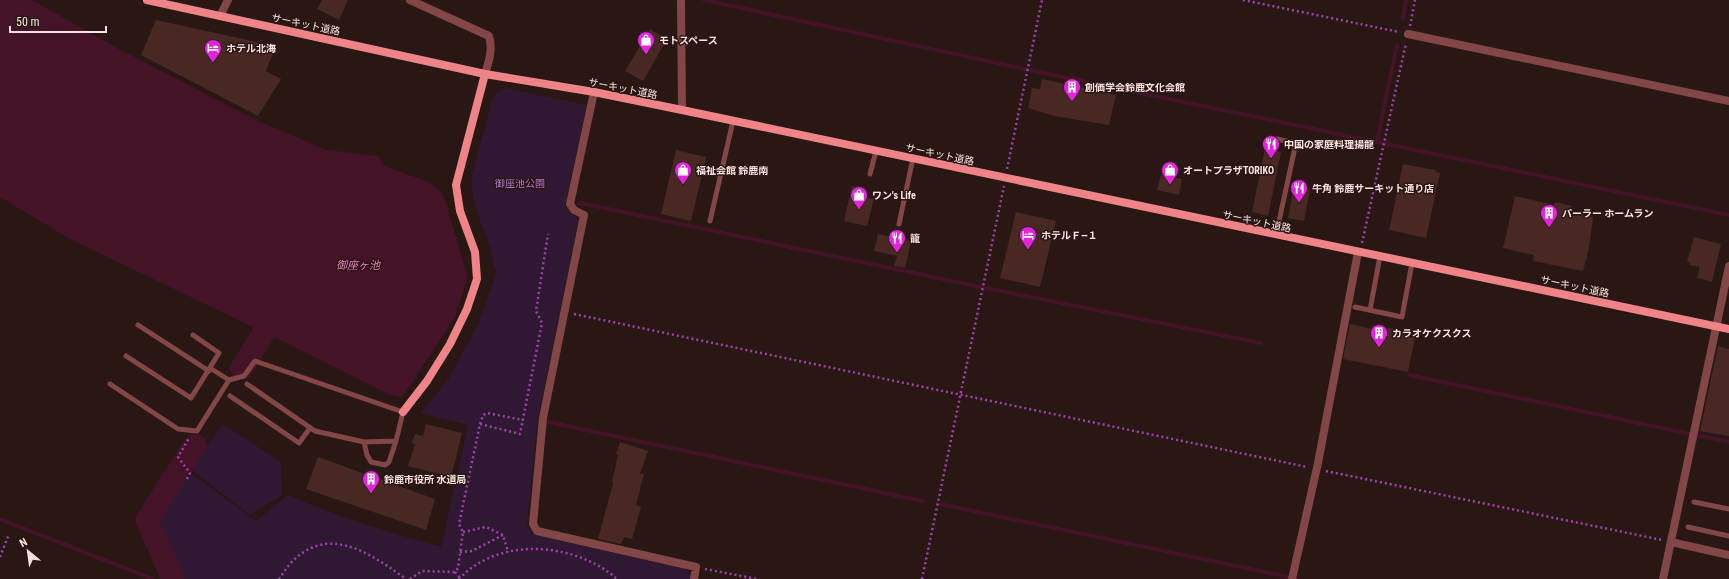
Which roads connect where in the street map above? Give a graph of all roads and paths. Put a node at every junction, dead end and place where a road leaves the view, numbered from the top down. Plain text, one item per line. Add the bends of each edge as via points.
1 (147, 0) edge
2 (228, 0) edge
3 (410, 0) edge
4 (681, 0) edge
5 (1042, 0) edge
6 (1243, 0) edge
7 (1415, 0) edge
8 (220, 16) junction
9 (1408, 34) junction
10 (485, 74) junction
11 (594, 92) junction
12 (1729, 101) edge
13 (682, 110) junction
14 (733, 121) junction
15 (1277, 139) dead end
16 (1296, 143) junction
17 (1313, 147) dead end
18 (876, 151) junction
19 (913, 158) junction
20 (870, 174) dead end
21 (1005, 178) junction
22 (710, 221) dead end
23 (899, 224) dead end
24 (548, 234) dead end
25 (1276, 235) junction
26 (1358, 252) junction
27 (1380, 256) junction
28 (1412, 263) junction
29 (1729, 266) edge
30 (1355, 307) dead end
31 (1370, 310) junction
32 (564, 312) junction
33 (138, 325) dead end
34 (1716, 326) junction
35 (1729, 329) edge
36 (193, 335) dead end
37 (126, 356) dead end
38 (209, 369) junction
39 (229, 380) junction
40 (110, 384) dead end
41 (247, 384) dead end
42 (959, 395) junction
43 (230, 396) dead end
44 (403, 412) junction
45 (523, 420) junction
46 (480, 424) junction
47 (310, 428) junction
48 (193, 431) junction
49 (396, 441) junction
50 (364, 442) junction
51 (1315, 469) junction
52 (187, 479) dead end
53 (1694, 502) dead end
54 (1729, 509) edge
55 (1688, 528) dead end
56 (463, 532) junction
57 (9, 534) dead end
58 (503, 535) junction
59 (1729, 536) edge
60 (1671, 542) junction
61 (460, 552) junction
62 (508, 552) junction
63 (1729, 555) edge
64 (0, 557) edge
65 (696, 567) junction
66 (455, 572) junction
67 (1292, 576) edge
68 (460, 578) edge
69 (279, 579) edge
70 (406, 579) edge
71 (410, 579) edge
72 (616, 579) edge
73 (694, 579) edge
74 (757, 579) edge
75 (922, 579) edge
76 (1663, 579) edge

1 - 8 street, サーキット道路
2 - 8 street
3 - 10 street via 489,36 491,50
4 - 13 street
5 - 21 path
6 - 9 path
7 - 9 path
8 - 10 street, サーキット道路
9 - 12 street
9 - 26 path via 1364,238
10 - 11 street, サーキット道路
10 - 44 street via 456,185 460,211 475,252 477,279 467,310 450,344
11 - 13 street, サーキット道路
11 - 32 street via 570,204 574,210 584,215
13 - 14 street, サーキット道路
14 - 18 street, サーキット道路
14 - 22 lane
15 - 16 lane
16 - 17 lane
16 - 25 lane
18 - 19 street, サーキット道路
18 - 20 lane
19 - 21 street, サーキット道路
19 - 23 lane
21 - 25 street, サーキット道路
21 - 42 path
24 - 45 path via 536,311 542,324
25 - 26 street, サーキット道路
26 - 27 street, サーキット道路
26 - 51 street
27 - 28 street, サーキット道路
27 - 31 lane
28 - 31 lane via 1402,317
28 - 34 street, サーキット道路
29 - 34 street
30 - 31 lane
32 - 42 path
32 - 65 street via 543,418 533,524 537,531
33 - 38 lane
34 - 35 street, サーキット道路
34 - 60 street
36 - 38 lane via 219,353
37 - 38 lane via 191,398
38 - 39 lane
39 - 44 lane via 244,376 254,361
39 - 48 lane via 197,431
40 - 48 lane via 178,428
41 - 47 lane
42 - 51 path
42 - 75 path
43 - 47 lane via 298,443
44 - 49 lane
45 - 46 path via 487,413 483,415
45 - 46 path via 520,434
46 - 56 path via 459,524
47 - 50 lane
48 - 52 path via 178,456 190,473
49 - 50 lane
49 - 50 lane via 389,462 385,465 371,462
51 - 60 path
51 - 67 street
53 - 54 lane
55 - 59 lane
56 - 58 path via 486,527
56 - 61 path
57 - 64 path
58 - 61 path via 472,551
58 - 62 path
60 - 63 street
60 - 76 street
61 - 66 path
62 - 68 path via 488,559
62 - 72 path via 547,550 572,554 601,568
65 - 73 street
65 - 74 path
66 - 68 path
66 - 71 path via 422,571
69 - 70 path via 303,552 332,543 358,550

